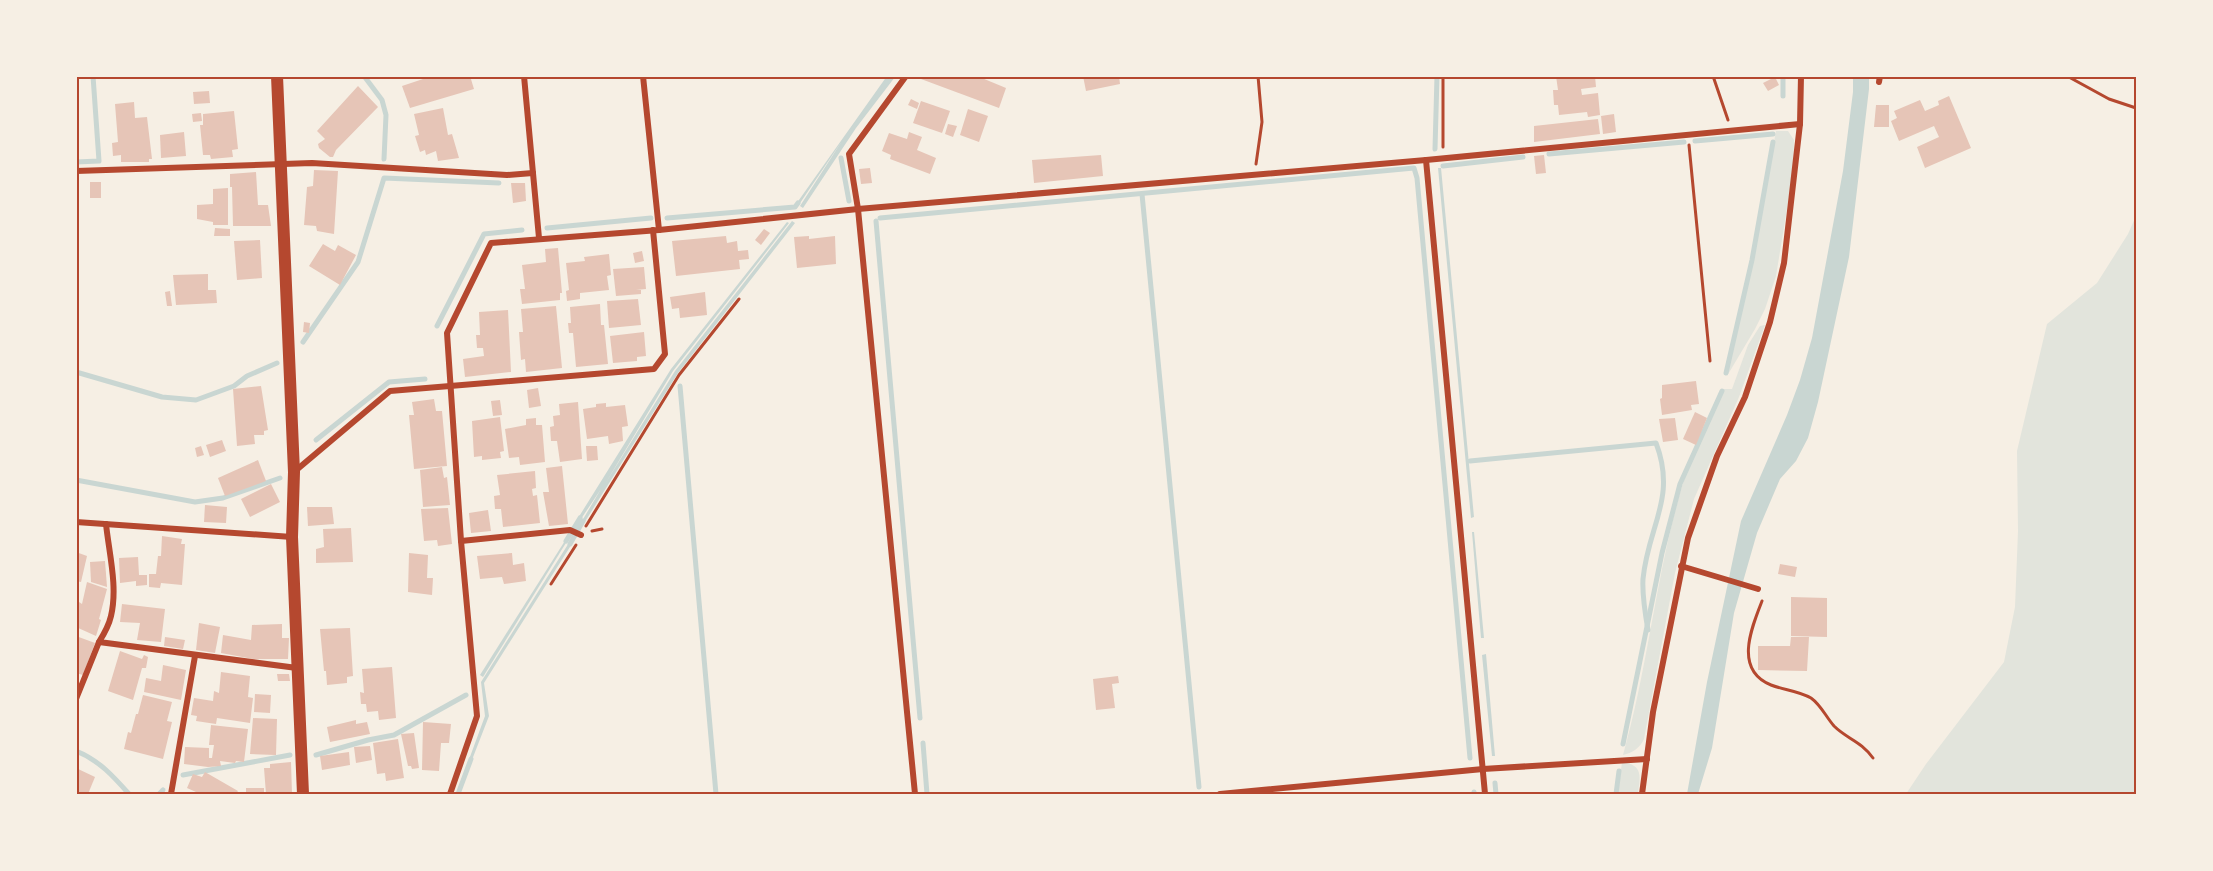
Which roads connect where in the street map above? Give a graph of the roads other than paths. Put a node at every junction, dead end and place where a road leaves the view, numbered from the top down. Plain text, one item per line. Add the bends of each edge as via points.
1 (277, 76) edge
2 (524, 76) edge
3 (643, 76) edge
4 (906, 76) edge
5 (1801, 76) edge
6 (1800, 124) junction
7 (1426, 160) junction
8 (281, 164) junction
9 (76, 171) edge
10 (533, 173) junction
11 (858, 209) junction
12 (656, 230) junction
13 (539, 238) junction
14 (449, 386) junction
15 (294, 472) junction
16 (76, 522) edge
17 (106, 524) junction
18 (582, 535) road end
19 (292, 537) junction
20 (461, 541) junction
21 (1681, 566) junction
22 (1758, 589) road end
23 (99, 642) junction
24 (195, 656) junction
25 (297, 668) junction
26 (76, 699) edge
27 (1647, 759) junction
28 (1483, 770) junction
29 (171, 795) edge
30 (303, 795) edge
31 (450, 795) edge
32 (915, 795) edge
33 (1220, 795) edge
34 (1485, 795) edge
35 (1642, 795) edge

1 - 8 main road
2 - 10 street
3 - 12 street
4 - 11 street via 849,154
5 - 6 street
6 - 7 street
6 - 21 street via 1784,263 1770,322 1745,397 1710,476
7 - 11 street
7 - 28 street
8 - 9 street
8 - 10 street
8 - 15 main road
10 - 13 street
11 - 12 street
11 - 32 street
12 - 13 street
12 - 14 street via 665,354 654,369
13 - 14 street via 491,243 447,333
14 - 15 street via 390,392
14 - 20 street
15 - 19 main road
16 - 17 street
17 - 19 street
17 - 23 street via 113,603
18 - 20 street via 570,530
19 - 25 main road
20 - 31 street via 477,716
21 - 22 street
21 - 27 street
23 - 24 street
23 - 26 street
24 - 25 street
24 - 29 street
25 - 30 main road
27 - 28 street
27 - 35 street
28 - 33 street
28 - 34 street

